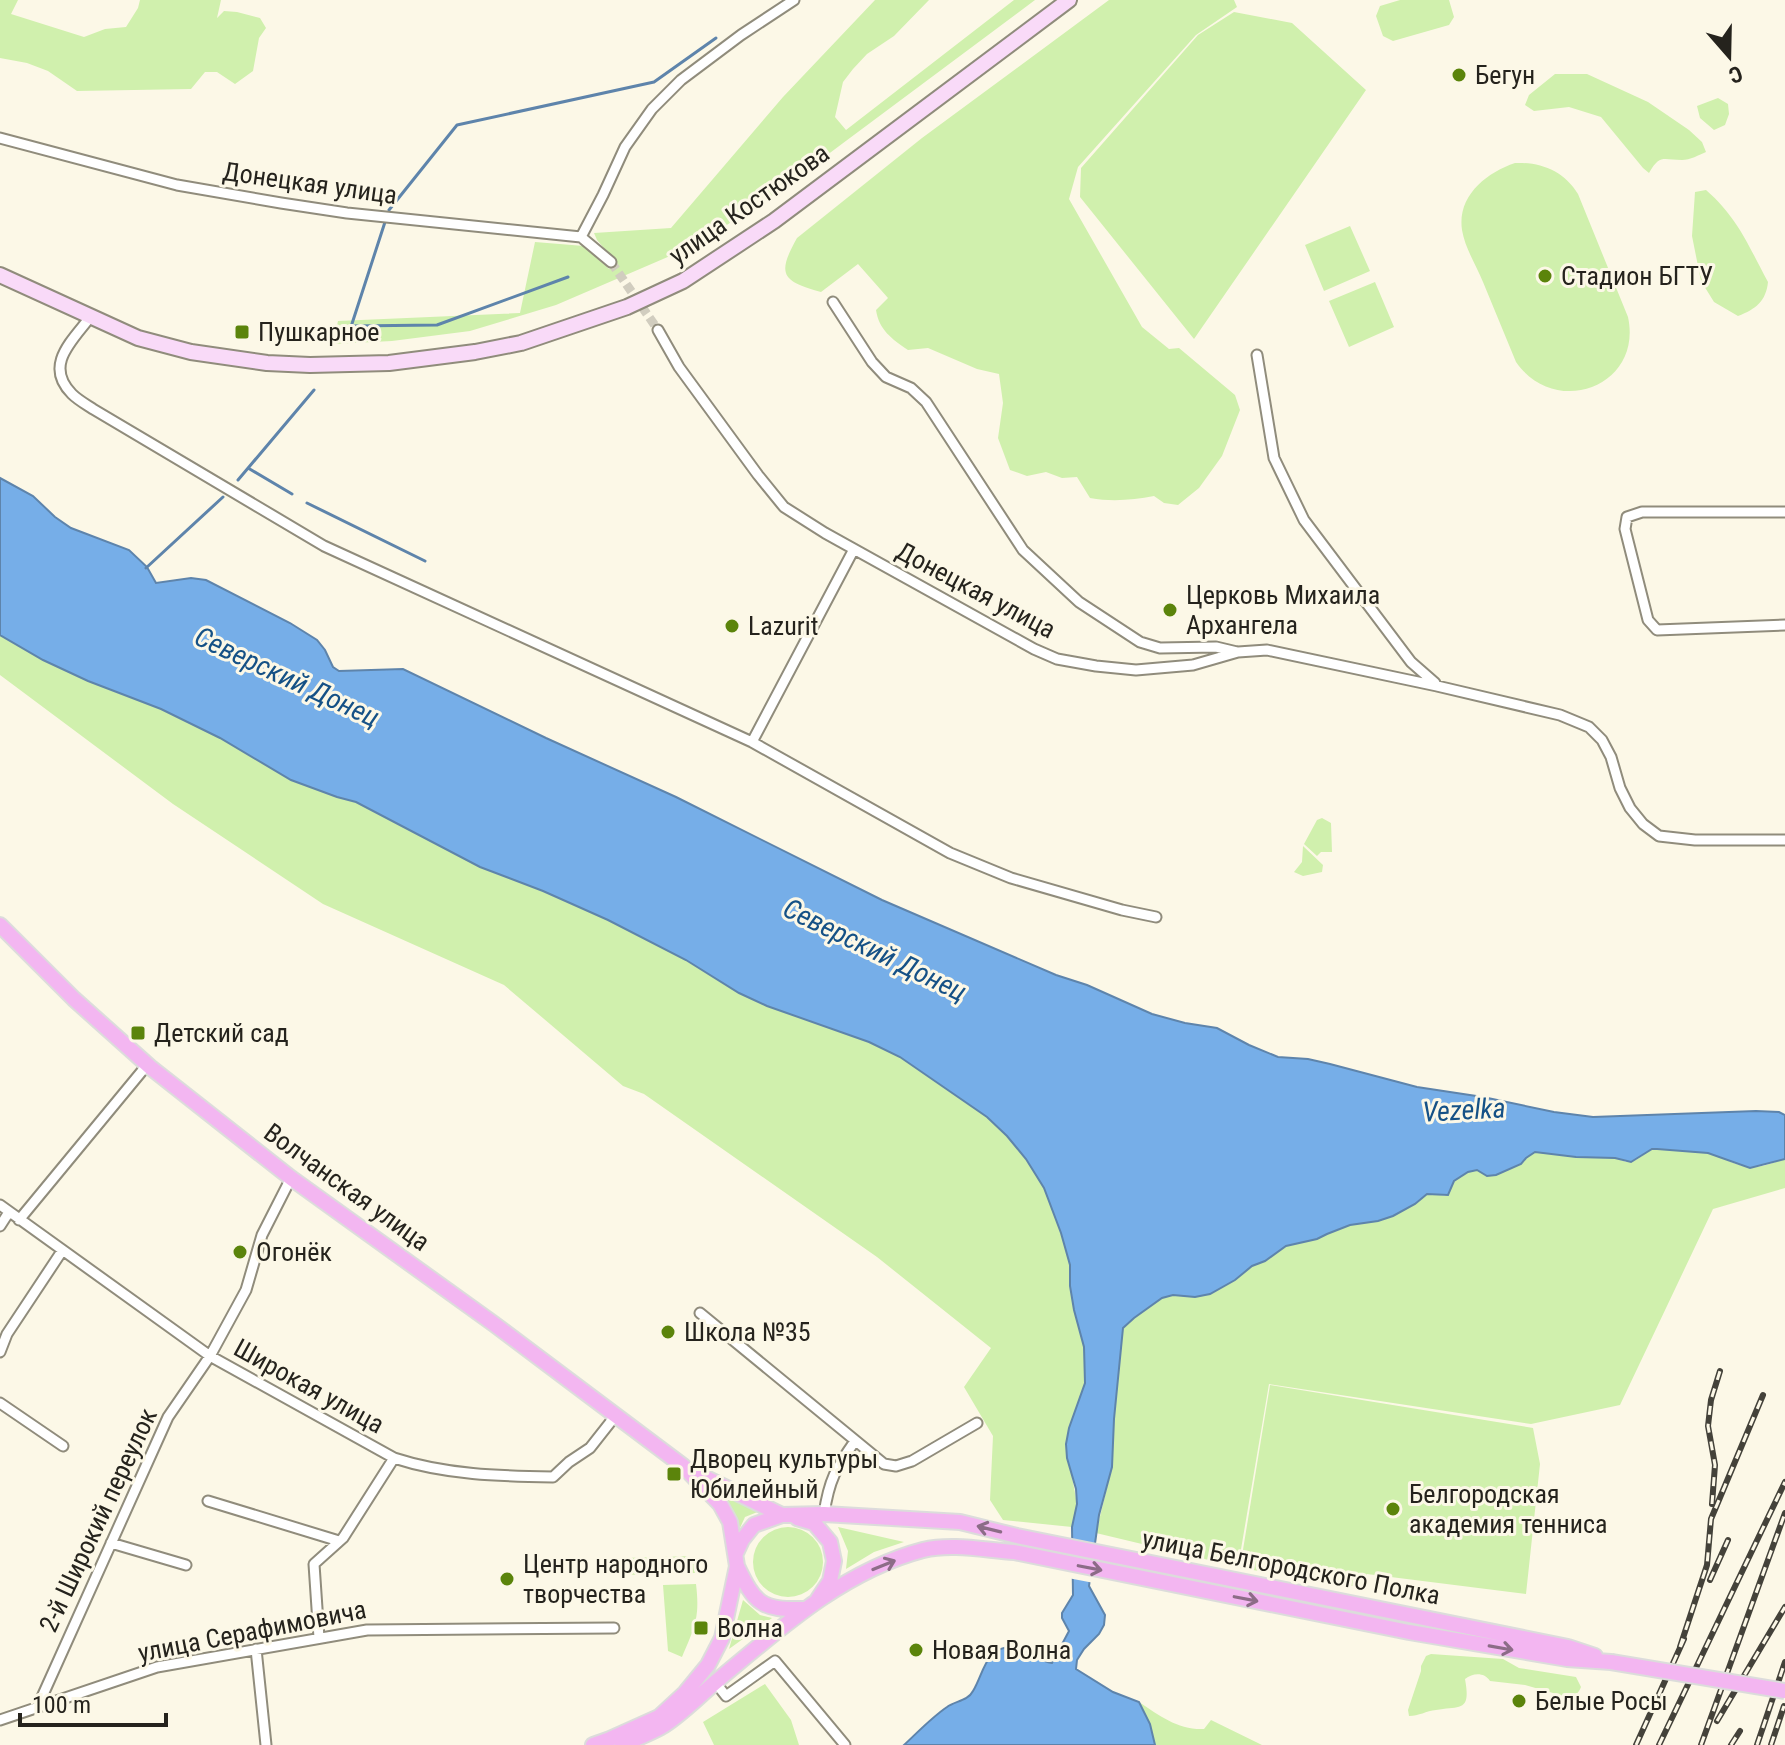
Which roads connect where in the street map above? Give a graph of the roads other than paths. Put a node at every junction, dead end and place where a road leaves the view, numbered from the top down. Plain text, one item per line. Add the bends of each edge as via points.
1 (794, 0) edge
2 (1069, 0) edge
3 (0, 138) edge
4 (581, 237) junction
5 (611, 262) tunnel mouth
6 (0, 275) edge
7 (833, 302) dead end
8 (91, 316) junction
9 (658, 330) tunnel mouth
10 (1257, 355) dead end
11 (1785, 512) edge
12 (854, 549) junction
13 (1785, 625) edge
14 (1238, 652) junction
15 (1437, 686) junction
16 (752, 742) junction
17 (1785, 840) edge
18 (1156, 917) dead end
19 (0, 925) edge
20 (147, 1065) junction
21 (291, 1178) junction
22 (0, 1205) edge
23 (9, 1212) junction
24 (19, 1220) junction
25 (0, 1226) edge
26 (62, 1251) junction
27 (700, 1313) dead end
28 (0, 1352) edge
29 (210, 1356) junction
30 (0, 1403) edge
31 (616, 1415) junction
32 (977, 1423) dead end
33 (855, 1441) junction
34 (63, 1446) dead end
35 (394, 1458) junction
36 (683, 1466) junction
37 (208, 1501) dead end
38 (824, 1514) junction
39 (786, 1515) junction
40 (339, 1541) junction
41 (830, 1542) junction
42 (111, 1543) junction
43 (736, 1560) junction
44 (186, 1565) dead end
45 (810, 1606) junction
46 (614, 1628) dead end
47 (319, 1638) junction
48 (256, 1649) junction
49 (1611, 1662) junction
50 (715, 1682) junction
51 (1785, 1691) edge
52 (37, 1708) junction
53 (0, 1720) edge
54 (266, 1745) edge
55 (593, 1745) edge
56 (622, 1745) edge
57 (845, 1745) edge

1 - 4 street via 681,80 652,109 625,147
2 - 8 main road, улица Костюкова via 732,250 683,281 566,329 475,352 389,363 310,365 191,352 138,338
3 - 4 street, Донецкая улица via 177,185 281,203
4 - 5 street
6 - 8 main road, улица Костюкова
7 - 14 street via 872,362 926,402 1023,550 1079,602 1140,642
8 - 16 street via 59,363 72,394 93,409 324,546
9 - 12 street, Донецкая улица via 679,367 784,507
10 - 15 street via 1274,458 1304,520 1401,650
11 - 13 street via 1642,512 1627,517 1625,529 1648,620 1657,630
12 - 14 street, Донецкая улица via 1057,659 1150,669 1193,665
12 - 16 street
14 - 15 street, Донецкая улица via 1267,650
15 - 17 street, Донецкая улица via 1560,715 1589,727 1611,757 1630,808 1659,836
16 - 18 street via 950,853 1011,878
19 - 20 main road, Волчанская улица
20 - 21 main road, Волчанская улица
20 - 24 street
21 - 29 street, 2-й Широкий переулок via 262,1235 246,1290
21 - 31 main road, Волчанская улица
22 - 23 street, Широкая улица
23 - 24 street, Широкая улица
23 - 25 street
24 - 26 street, Широкая улица
26 - 28 street
26 - 29 street, Широкая улица
27 - 33 street
29 - 35 street, Широкая улица
29 - 42 street, 2-й Широкий переулок via 168,1417
30 - 34 street
31 - 35 street, Широкая улица via 590,1448 553,1477 478,1476
31 - 36 main road, Волчанская улица
32 - 33 street via 896,1466 884,1464
33 - 38 street via 834,1471
35 - 40 street
36 - 39 main road
36 - 43 main road via 720,1504 730,1522
37 - 40 street
38 - 39 main road, улица Белгородского Полка
38 - 41 main road
49 -> 38 main road, улица Белгородского Полка via 1568,1647 960,1522
39 - 41 main road via 814,1523
39 - 43 main road via 754,1525
40 - 47 street via 314,1564
41 - 45 main road via 830,1581
42 - 44 street
42 - 52 street, 2-й Широкий переулок
43 - 45 main road via 758,1601 770,1608
43 - 55 main road via 722,1638 708,1665 659,1717
45 -> 49 main road, улица Белгородского Полка via 875,1567 923,1550 953,1547 1014,1552 1409,1632
45 - 50 main road, улица Белгородского Полка
46 - 47 street, улица Серафимовича via 367,1630
47 - 48 street, улица Серафимовича
48 - 52 street, улица Серафимовича via 157,1667
48 - 54 street
49 - 51 main road, улица Белгородского Полка, bridge
50 - 56 main road, улица Белгородского Полка via 663,1726
50 - 57 street via 726,1696 775,1661
52 - 53 street, улица Серафимовича

